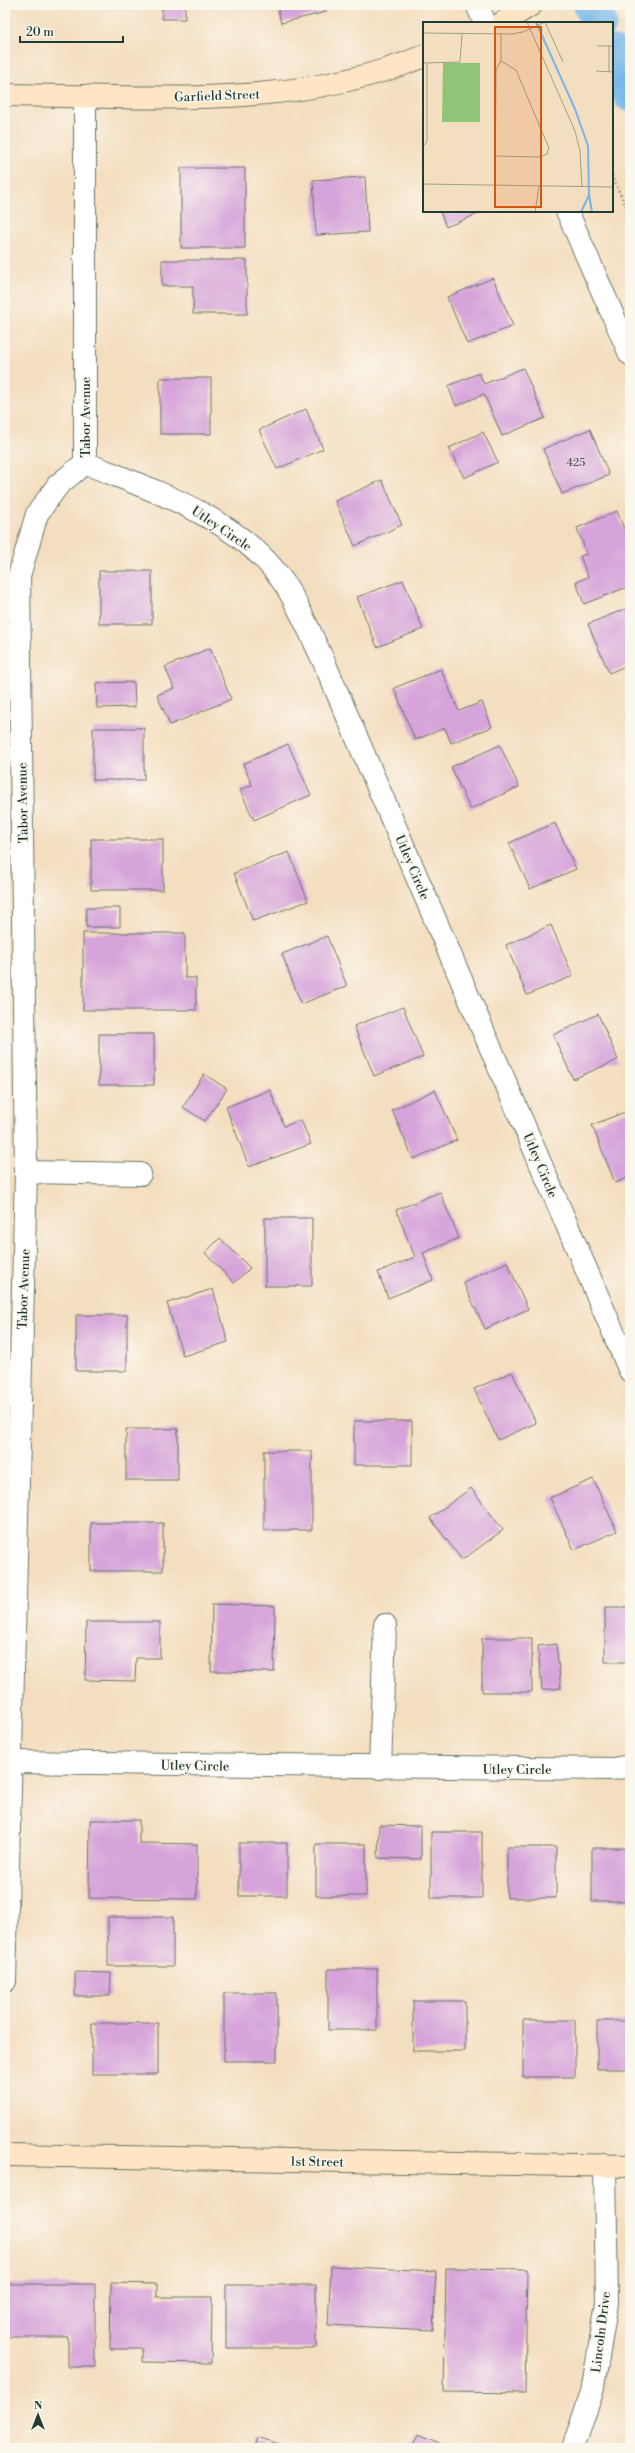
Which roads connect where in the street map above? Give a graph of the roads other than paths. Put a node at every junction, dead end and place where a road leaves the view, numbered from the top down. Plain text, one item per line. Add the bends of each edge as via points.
1 (477, 5) edge
2 (531, 5) edge
3 (485, 22) edge
4 (504, 22) edge
5 (423, 56) edge
6 (5, 95) edge
7 (85, 96) junction
8 (568, 212) edge
9 (630, 354) edge
10 (85, 463) junction
11 (26, 1172) junction
12 (140, 1174) dead end
13 (630, 1371) edge
14 (385, 1625) dead end
15 (10, 1762) junction
16 (630, 1766) edge
17 (380, 1768) junction
18 (5, 1982) edge
19 (5, 2155) edge
20 (605, 2165) junction
21 (630, 2166) edge
22 (573, 2448) edge

1 - 3 street
2 - 4 main road
5 - 7 main road, Garfield Street via 392,70 300,91 234,97
6 - 7 main road, Garfield Street
7 - 10 street, Tabor Avenue
8 - 9 street
10 - 11 street, Tabor Avenue via 58,485 37,514 19,576
10 - 13 street, Utley Circle via 187,505 252,547 285,586 324,662
11 - 12 street
11 - 15 street, Tabor Avenue
14 - 17 street
15 - 17 street, Utley Circle
15 - 18 street, Tabor Avenue
16 - 17 street, Utley Circle via 612,1769
19 - 20 main road, 1st Street
20 - 21 main road, 1st Street
20 - 22 street, Lincoln Drive via 607,2302 592,2392

